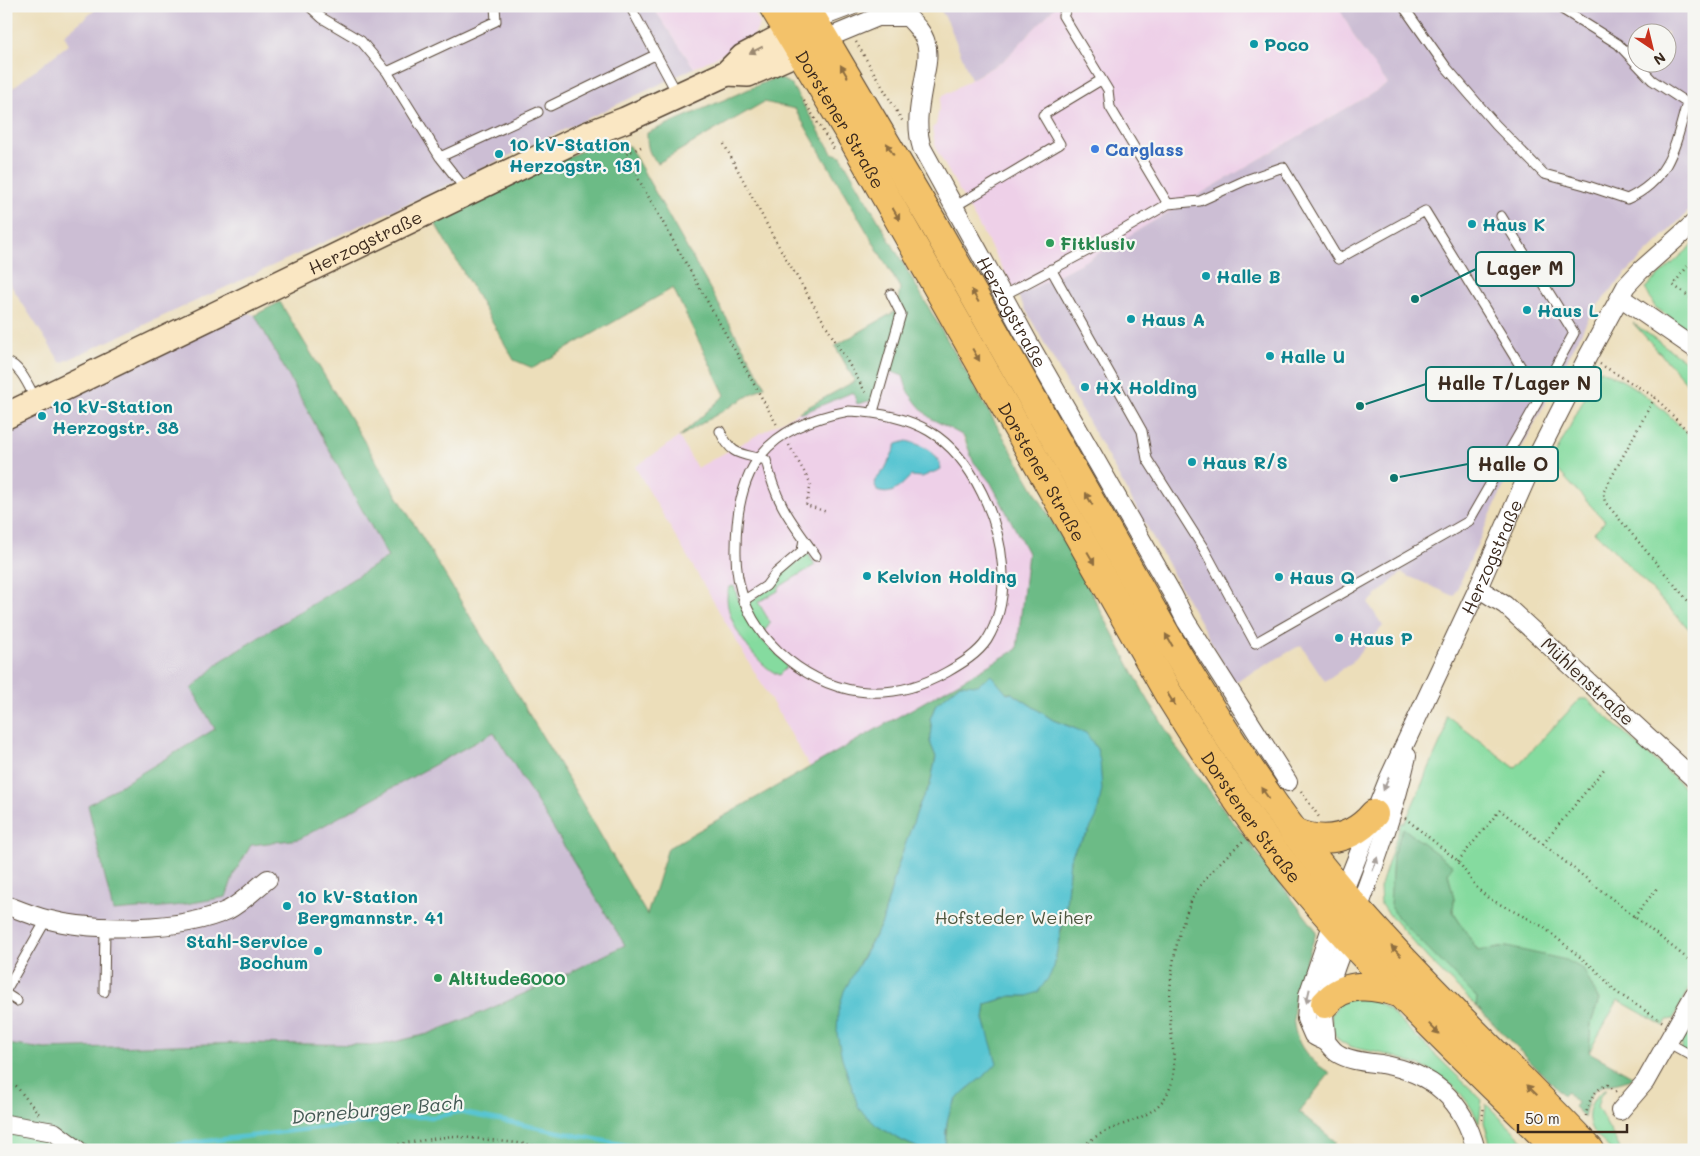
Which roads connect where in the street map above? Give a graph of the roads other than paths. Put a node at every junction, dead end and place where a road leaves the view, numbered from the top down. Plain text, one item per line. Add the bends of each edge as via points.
1 (309, 6) edge
2 (495, 6) edge
3 (630, 6) edge
4 (773, 6) edge
5 (851, 6) edge
6 (1068, 6) edge
7 (1403, 6) edge
8 (1556, 6) edge
9 (902, 11) edge
10 (815, 22) edge
11 (794, 42) junction
12 (655, 55) junction
13 (387, 72) junction
14 (1101, 80) junction
15 (678, 95) junction
16 (550, 106) dead end
17 (538, 112) dead end
18 (440, 157) junction
19 (467, 193) junction
20 (1168, 204) junction
21 (954, 207) junction
22 (1500, 216) dead end
23 (1694, 223) edge
24 (1051, 269) junction
25 (891, 294) dead end
26 (1004, 295) junction
27 (1620, 297) junction
28 (1694, 348) edge
29 (6, 362) edge
30 (1535, 390) junction
31 (36, 402) junction
32 (873, 409) junction
33 (6, 416) edge
34 (720, 431) dead end
35 (759, 458) junction
36 (804, 539) junction
37 (816, 556) dead end
38 (1478, 588) junction
39 (743, 600) junction
40 (1694, 779) edge
41 (1288, 782) road end
42 (1384, 811) junction
43 (1294, 832) junction
44 (268, 879) dead end
45 (1350, 901) junction
46 (6, 905) edge
47 (46, 920) junction
48 (105, 927) junction
49 (1340, 929) junction
50 (6, 990) edge
51 (104, 992) dead end
52 (6, 994) edge
53 (1401, 994) junction
54 (1694, 995) edge
55 (17, 1001) dead end
56 (1325, 1004) junction
57 (1671, 1036) junction
58 (1326, 1041) junction
59 (1694, 1057) edge
60 (1625, 1106) road end
61 (6, 1124) edge
62 (1475, 1149) edge
63 (78, 1150) edge
64 (1558, 1150) edge
65 (1590, 1150) edge

1 - 13 lane via 322,18 361,41
2 - 13 lane via 496,21
3 - 12 lane
4 - 11 main road, Dorstener Straße
5 - 10 street, Herzogstraße
6 - 14 lane via 1063,16
7 - 8 lane via 1446,67 1500,130 1544,174 1626,199 1643,192 1659,177 1672,156 1687,103 1652,80 1618,44
9 - 10 street, Herzogstraße via 878,17
9 - 21 street, Herzogstraße via 927,45 918,113 922,148
10 - 11 street, Herzogstraße
43 -> 10 main road, Dorstener Straße via 1262,789 1168,640 942,238
11 - 15 street, Herzogstraße via 748,74 727,73
11 -> 49 main road, Dorstener Straße via 859,150 1169,695 1258,829
12 - 15 lane
12 - 16 lane
13 - 18 lane
14 - 20 lane via 1108,90 1110,106
14 - 21 lane via 1043,115 1060,144
15 - 19 street, Herzogstraße
17 - 18 lane
18 - 19 lane
19 - 31 street, Herzogstraße
20 - 24 lane
20 - 30 lane via 1200,201 1283,167 1338,259 1425,211
21 - 26 street, Herzogstraße
22 - 30 lane via 1574,333 1552,374
23 - 27 street, Herzogstraße via 1640,270
24 - 26 lane
24 - 30 lane via 1142,431 1147,459 1204,549 1255,643 1469,521 1538,402
25 - 32 lane via 901,314
26 - 41 street, Herzogstraße via 1179,593 1186,621
27 - 28 street
27 - 38 street, Herzogstraße via 1530,470
29 - 31 lane via 18,371
31 - 33 street, Herzogstraße
32 - 35 lane via 823,416 782,434
32 - 39 lane via 940,437 958,452 978,483 993,514 1003,568 1000,599 987,640 962,663 923,684 894,691 852,691 830,686 788,660 764,636
34 - 35 lane via 727,445 737,454
35 - 36 lane via 766,460 772,488 782,509
35 - 39 lane via 744,483 736,529 738,588
36 - 37 lane
36 - 39 lane via 802,551 766,586
38 - 40 street, Mühlenstraße via 1505,605
38 - 42 street, Herzogstraße via 1388,780
42 - 43 main road via 1359,830 1340,837 1317,839
42 - 45 street, Herzogstraße
43 - 45 main road, Dorstener Straße
44 - 48 street via 230,909 214,915 169,924
45 - 49 street
65 -> 45 main road, Dorstener Straße
46 - 47 street
47 - 48 street
47 - 50 lane
48 - 51 lane
49 - 53 main road, Dorstener Straße
49 - 56 street
49 -> 58 street via 1308,995 1306,1008 1310,1030 1317,1039
52 - 55 lane
53 - 56 main road via 1382,988 1355,986 1340,991
53 -> 64 main road, Dorstener Straße
54 - 57 street
56 - 58 street
57 - 59 lane
57 - 60 street via 1645,1082
58 - 62 street via 1337,1054 1398,1067 1427,1079 1448,1095 1464,1116
61 - 63 street via 54,1132

